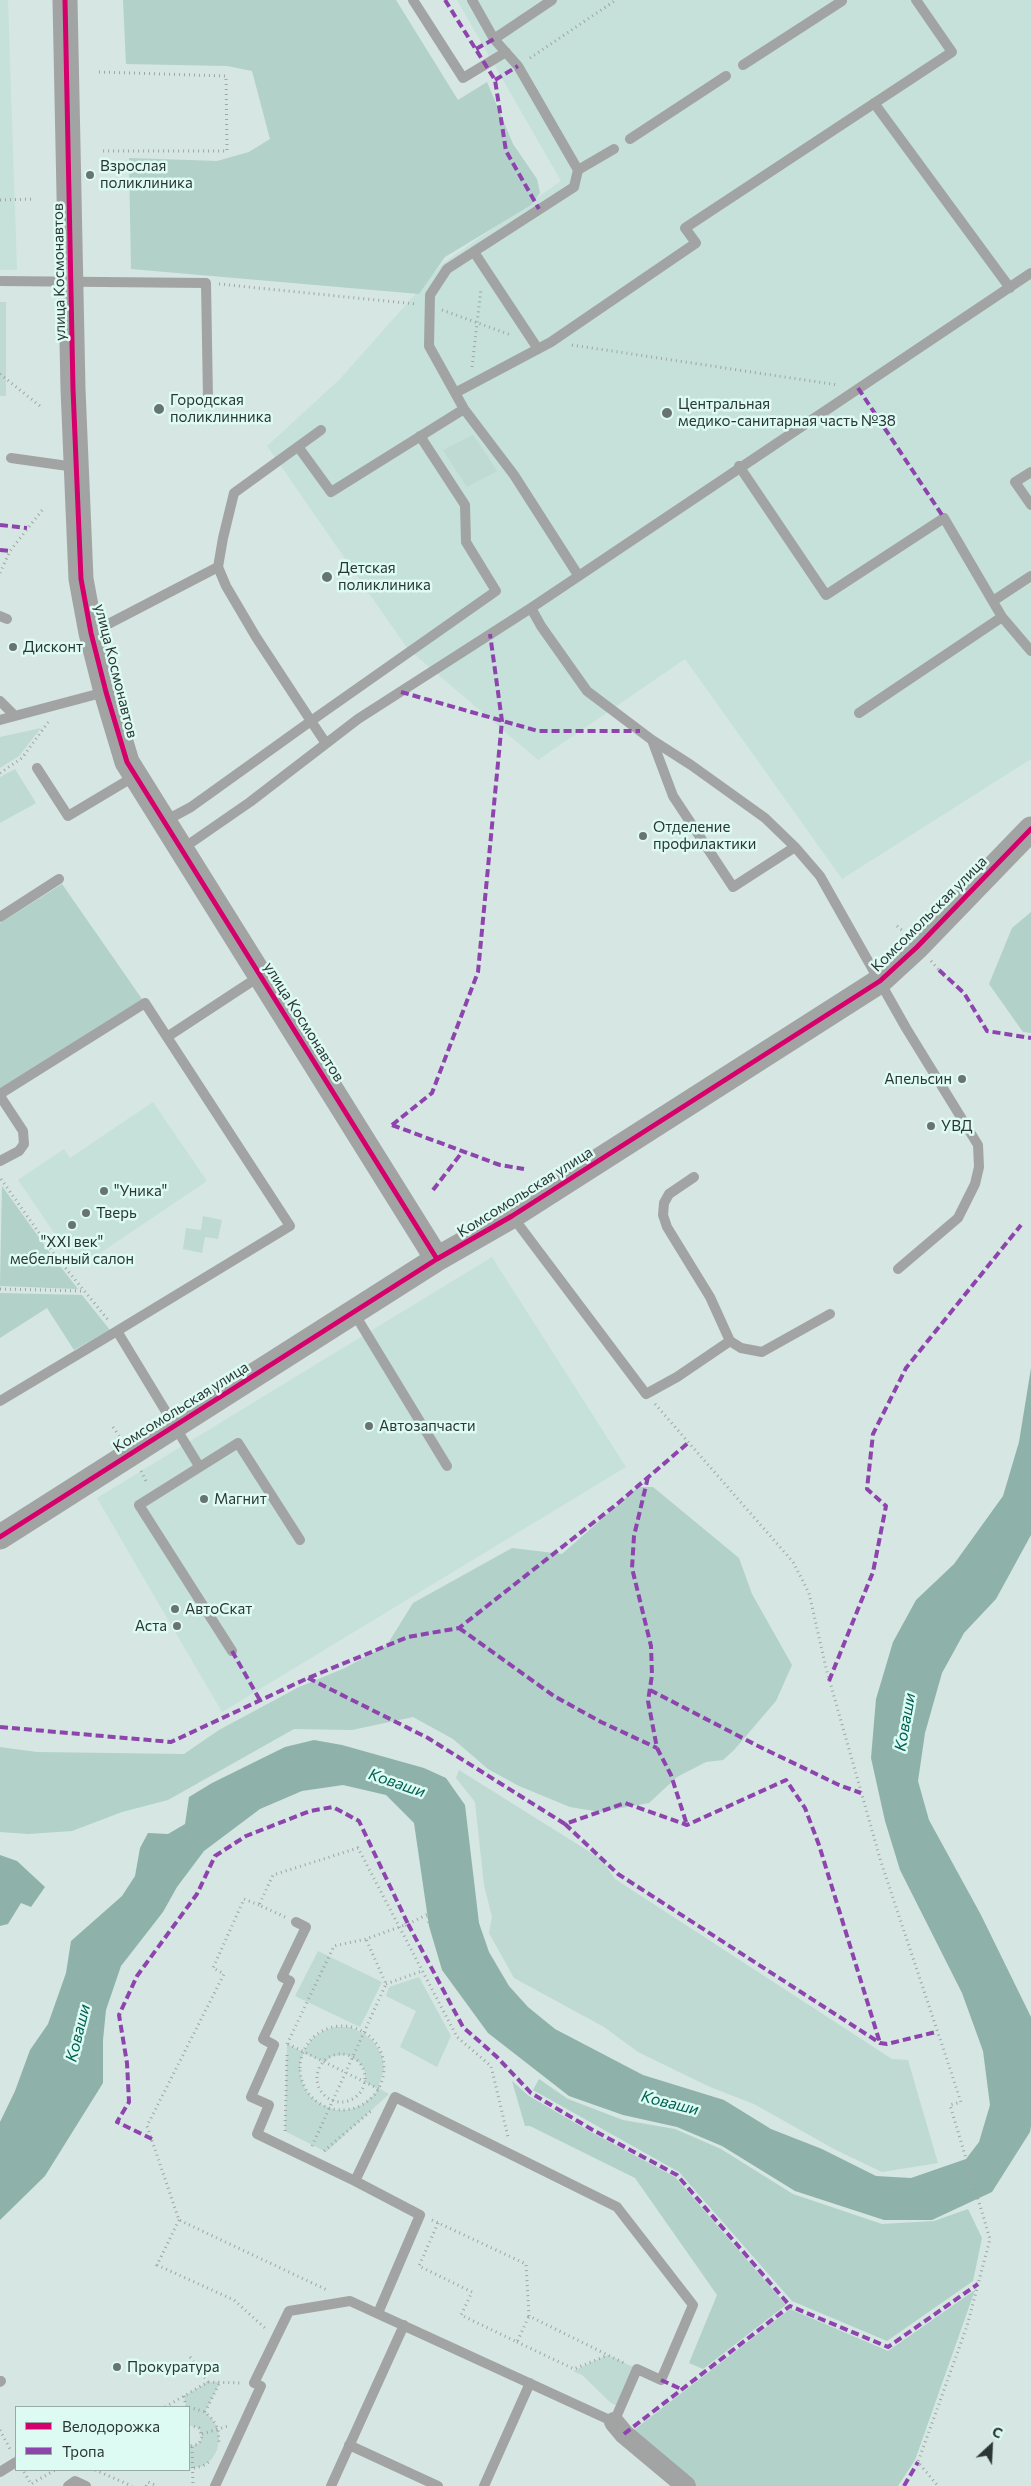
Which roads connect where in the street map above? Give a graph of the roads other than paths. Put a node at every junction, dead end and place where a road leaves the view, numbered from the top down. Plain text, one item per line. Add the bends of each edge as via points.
1 (65, 0) edge
2 (414, 0) edge
3 (472, 0) edge
4 (552, 0) edge
5 (916, 0) edge
6 (842, 1) edge
7 (494, 39) junction
8 (506, 52) junction
9 (743, 65) dead end
10 (726, 76) dead end
11 (874, 103) junction
12 (630, 139) dead end
13 (614, 149) dead end
14 (578, 170) junction
15 (474, 252) junction
16 (1031, 273) edge
17 (0, 281) edge
18 (72, 283) junction
19 (1010, 288) junction
20 (538, 350) junction
21 (455, 393) junction
22 (208, 398) dead end
23 (464, 409) junction
24 (320, 430) dead end
25 (420, 436) junction
26 (299, 448) junction
27 (11, 458) dead end
28 (740, 466) junction
29 (75, 467) junction
30 (1031, 472) edge
31 (1031, 505) edge
32 (218, 567) junction
33 (578, 575) junction
34 (1031, 576) edge
35 (993, 601) junction
36 (531, 608) junction
37 (1002, 616) junction
38 (90, 634) junction
39 (1031, 651) edge
40 (106, 692) junction
41 (0, 701) edge
42 (859, 713) dead end
43 (15, 716) junction
44 (0, 720) edge
45 (311, 721) junction
46 (652, 740) junction
47 (325, 742) junction
48 (37, 768) dead end
49 (135, 776) junction
50 (164, 822) junction
51 (1031, 828) edge
52 (795, 847) junction
53 (181, 850) junction
54 (59, 879) dead end
55 (0, 917) edge
56 (260, 976) junction
57 (880, 981) junction
58 (166, 1037) junction
59 (0, 1095) edge
60 (0, 1161) edge
61 (694, 1177) dead end
62 (512, 1216) junction
63 (437, 1259) junction
64 (898, 1269) dead end
65 (354, 1312) junction
66 (830, 1314) dead end
67 (117, 1331) junction
68 (730, 1341) junction
69 (0, 1401) edge
70 (174, 1427) junction
71 (199, 1466) junction
72 (447, 1466) dead end
73 (0, 1537) edge
74 (300, 1540) dead end
75 (232, 1651) dead end
76 (296, 1922) road end
77 (355, 2181) junction
78 (378, 2313) junction
79 (404, 2325) junction
80 (530, 2383) junction
81 (614, 2422) junction
82 (349, 2445) junction
83 (14, 2458) edge
84 (0, 2472) edge
85 (68, 2486) edge
86 (86, 2486) edge
87 (215, 2486) edge
88 (331, 2486) edge
89 (438, 2486) edge
90 (484, 2486) edge
91 (686, 2486) edge

1 - 18 street, улица Космонавтов
2 - 8 lane via 463,78
3 - 7 lane
4 - 7 lane
5 - 11 lane via 952,52
6 - 9 lane
7 - 8 lane
8 - 14 lane via 518,66
10 - 12 lane
11 - 19 lane
11 - 20 lane via 684,228 696,244
13 - 14 lane
14 - 15 lane via 574,187
15 - 20 lane
15 - 21 lane via 447,269 430,295 429,346
16 - 19 lane
17 - 18 lane
18 - 22 lane via 206,283
18 - 29 street, улица Космонавтов
19 - 28 lane
20 - 21 lane
21 - 23 lane
23 - 25 lane
23 - 33 lane via 514,475
24 - 26 lane
25 - 26 lane via 331,492
25 - 45 lane via 465,505 466,542 496,591
26 - 32 lane via 234,493
27 - 29 lane
28 - 33 lane
28 - 35 lane via 826,595 944,518
29 - 38 street, улица Космонавтов via 81,579
30 - 31 lane via 1015,482
32 - 38 lane
32 - 45 lane via 256,637
33 - 36 lane
34 - 35 lane
35 - 37 lane
36 - 46 lane via 586,691
36 - 47 lane
37 - 39 lane
37 - 42 lane
38 - 40 street, улица Космонавтов
40 - 43 lane
40 - 49 street, улица Космонавтов via 127,762
41 - 43 lane
43 - 44 lane
45 - 47 lane
45 - 50 lane via 191,807
46 - 52 lane via 732,793
46 - 52 lane via 673,796 733,887
47 - 53 lane via 250,802
48 - 49 lane via 68,816
49 - 50 street, улица Космонавтов
50 - 53 street, улица Космонавтов
51 - 57 street, Комсомольская улица via 918,947
52 - 57 lane via 820,876
53 - 56 street, улица Космонавтов
54 - 55 lane
56 - 58 lane
56 - 63 street, улица Космонавтов
57 - 62 street, Комсомольская улица
57 - 64 lane via 978,1145 979,1167 975,1184 958,1218
58 - 59 lane via 145,1003
58 - 67 lane via 290,1226
59 - 60 lane via 23,1131 24,1144 19,1151
61 - 68 lane via 669,1194 663,1215 710,1297
62 - 63 street, Комсомольская улица
62 - 68 lane via 646,1394
63 - 65 street, Комсомольская улица
65 - 70 street, Комсомольская улица
65 - 72 lane
66 - 68 lane via 762,1352 741,1348
67 - 69 lane
67 - 70 lane
70 - 71 lane
70 - 73 street, Комсомольская улица
71 - 74 lane via 238,1443
71 - 75 lane via 138,1505
76 - 77 lane via 306,1927 282,1977 290,1981 263,2039 274,2045 251,2097 269,2105 257,2134
77 - 78 lane via 420,2215
77 - 81 lane via 392,2096 617,2207 693,2305 661,2380 637,2369
78 - 79 lane
78 - 87 lane via 350,2301 289,2311 254,2383 261,2386
79 - 80 lane
79 - 82 lane
80 - 81 lane
80 - 90 lane
81 - 91 street
82 - 88 lane
82 - 89 lane
83 - 84 lane
85 - 86 lane via 75,2482

